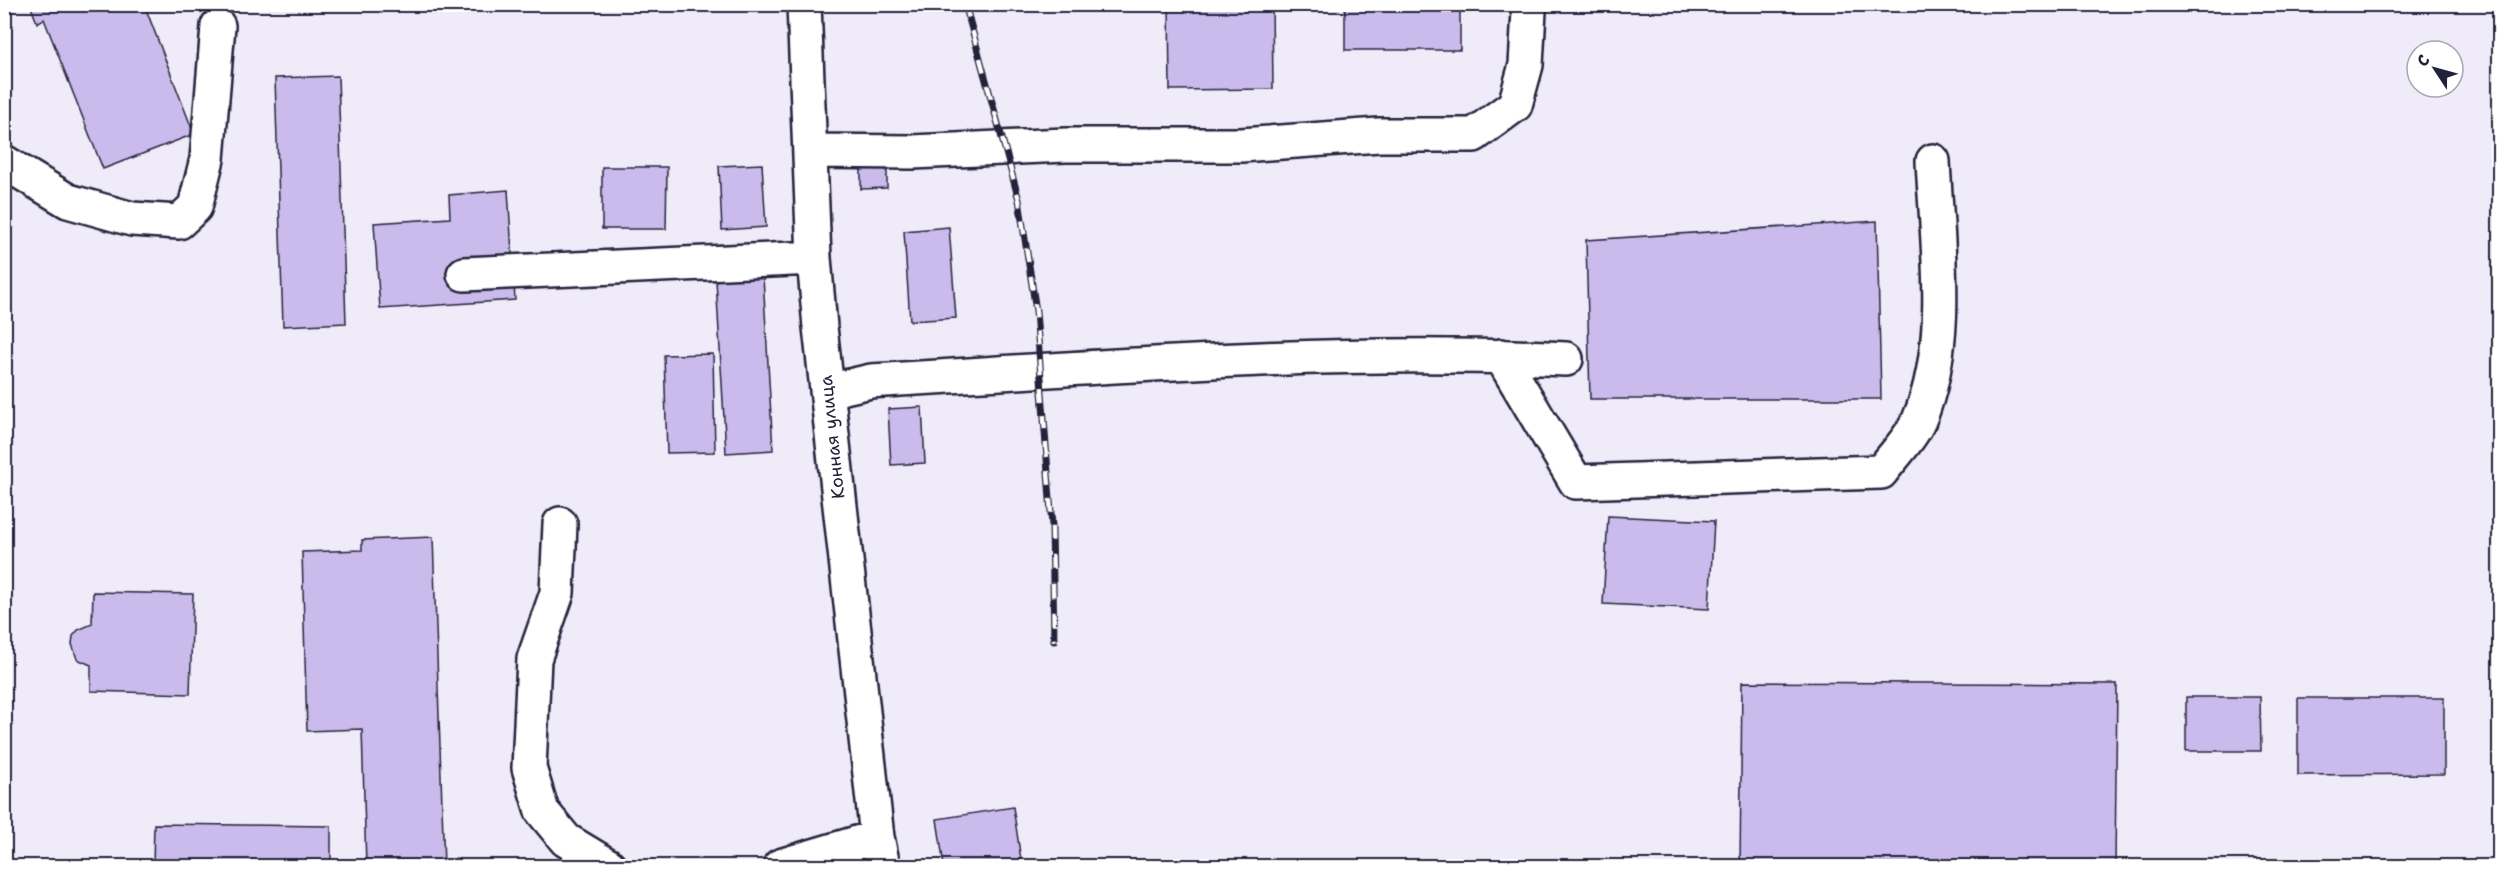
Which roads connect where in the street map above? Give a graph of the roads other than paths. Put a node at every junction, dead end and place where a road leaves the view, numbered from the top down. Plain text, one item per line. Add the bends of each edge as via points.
1 (804, 4) edge
2 (1526, 4) edge
3 (218, 26) dead end
4 (811, 152) junction
5 (1933, 161) dead end
6 (4, 162) edge
7 (814, 258) junction
8 (464, 274) dead end
9 (1502, 356) junction
10 (1566, 359) dead end
11 (827, 391) junction
12 (560, 524) dead end
13 (880, 852) edge
14 (609, 867) edge
15 (780, 867) edge

1 - 4 street, Конная улица
2 - 4 street via 1527,65 1515,105 1474,135 1379,135 1241,145
3 - 6 street via 207,159 195,207 178,222 132,219 68,201
4 - 7 street, Конная улица
5 - 9 street via 1939,290 1936,366 1918,422 1881,472 1576,482
7 - 8 street
7 - 11 street, Конная улица
9 - 10 street
9 - 11 street via 1247,358 871,381
11 - 13 street, Конная улица
12 - 14 street via 557,593 534,659 529,768 542,810 566,840
13 - 15 street

